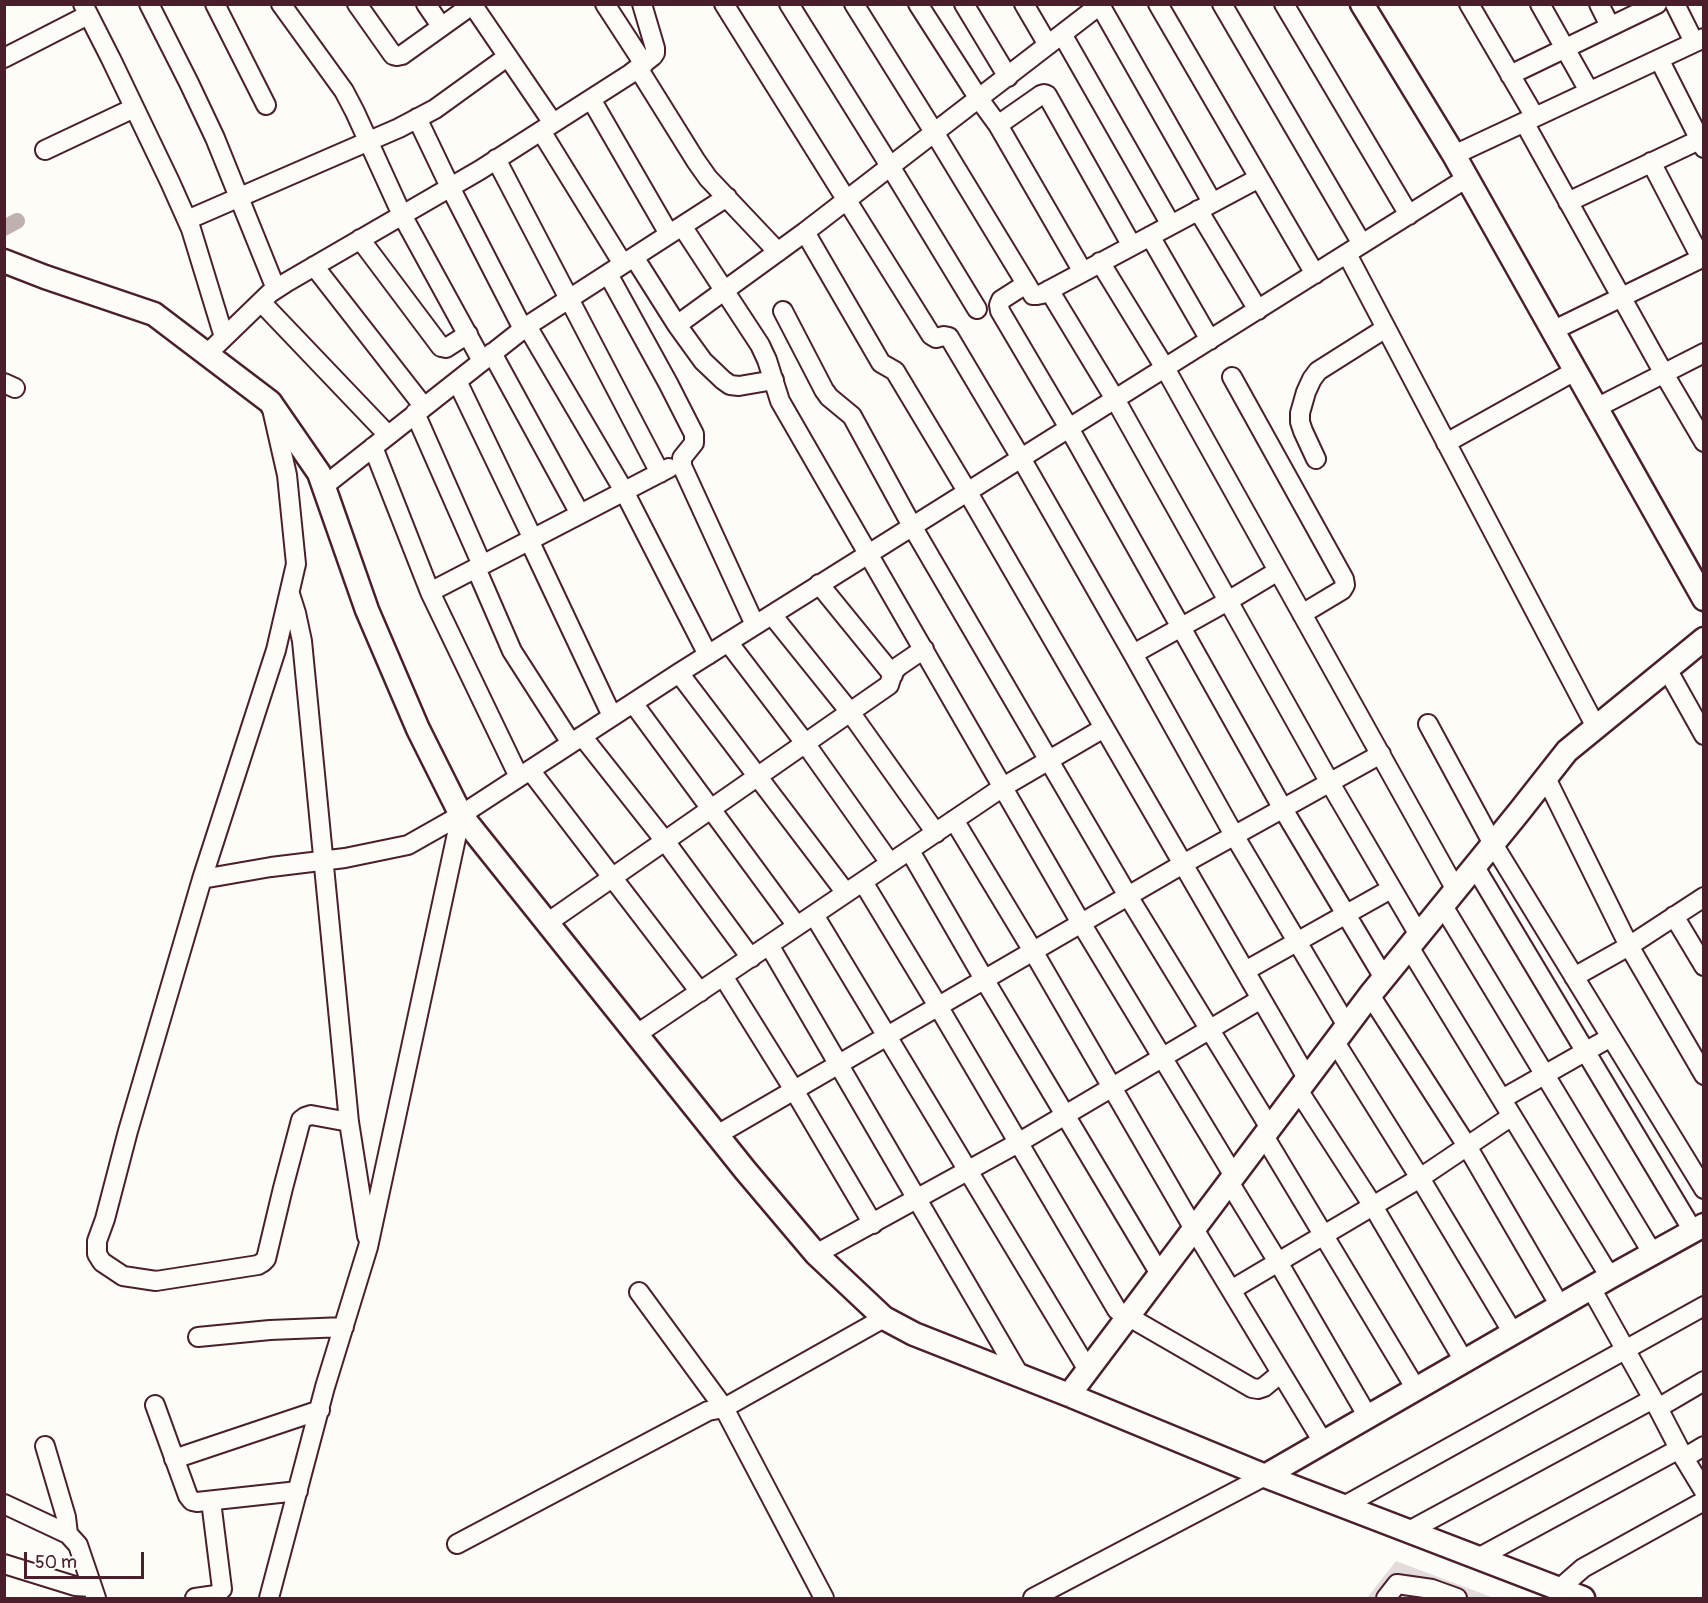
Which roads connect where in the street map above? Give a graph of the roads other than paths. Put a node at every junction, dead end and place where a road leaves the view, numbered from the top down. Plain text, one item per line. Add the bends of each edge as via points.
1 (149, 4) edge
2 (215, 4) edge
3 (281, 4) edge
4 (357, 4) edge
5 (426, 4) edge
6 (605, 4) edge
7 (642, 4) edge
8 (723, 4) edge
9 (789, 4) edge
10 (854, 4) edge
11 (918, 4) edge
12 (964, 4) edge
13 (1024, 4) edge
14 (1158, 4) edge
15 (1222, 4) edge
16 (1284, 4) edge
17 (1362, 4) edge
18 (1470, 4) edge
19 (1540, 4) edge
20 (1599, 4) edge
21 (1657, 4) edge
22 (1674, 4) edge
23 (472, 5) edge
24 (1096, 6) edge
25 (86, 10) edge
26 (441, 26) junction
27 (1610, 26) junction
28 (1055, 40) junction
29 (1699, 40) edge
30 (1565, 48) junction
31 (507, 57) junction
32 (4, 58) edge
33 (1659, 59) junction
34 (641, 66) junction
35 (1510, 75) junction
36 (1008, 76) junction
37 (1589, 92) junction
38 (591, 99) junction
39 (978, 99) junction
40 (266, 105) dead end
41 (134, 108) junction
42 (417, 118) junction
43 (1529, 120) junction
44 (998, 125) junction
45 (547, 127) junction
46 (934, 132) junction
47 (369, 141) junction
48 (1701, 144) edge
49 (45, 150) dead end
50 (1454, 155) junction
51 (496, 159) junction
52 (1652, 162) junction
53 (890, 166) junction
54 (1259, 178) junction
55 (1467, 178) junction
56 (450, 187) junction
57 (239, 197) junction
58 (727, 197) junction
59 (846, 200) junction
60 (1569, 202) junction
61 (1205, 206) junction
62 (402, 215) junction
63 (1409, 215) junction
64 (187, 220) junction
65 (1171, 225) junction
66 (676, 230) junction
67 (805, 232) junction
68 (1150, 236) junction
69 (360, 239) junction
70 (1362, 244) junction
71 (1132, 246) junction
72 (778, 252) junction
73 (1347, 254) junction
74 (1702, 257) edge
75 (4, 261) edge
76 (629, 261) junction
77 (1100, 262) junction
78 (314, 266) junction
79 (1083, 272) junction
80 (608, 274) junction
81 (1316, 274) junction
82 (1026, 284) junction
83 (276, 289) junction
84 (1049, 290) junction
85 (725, 291) junction
86 (1621, 296) junction
87 (569, 300) junction
88 (261, 302) junction
89 (977, 309) dead end
90 (1258, 310) junction
91 (783, 311) dead end
92 (677, 325) junction
93 (525, 327) junction
94 (1386, 328) junction
95 (1552, 331) junction
96 (468, 334) junction
97 (224, 337) junction
98 (1210, 340) junction
99 (1704, 352) edge
100 (207, 354) junction
101 (487, 357) junction
102 (1165, 368) junction
103 (1575, 370) junction
104 (1663, 372) junction
105 (1232, 377) dead end
106 (774, 380) junction
107 (457, 381) junction
108 (1115, 399) junction
109 (270, 402) junction
110 (1596, 408) junction
111 (420, 410) junction
112 (1069, 428) junction
113 (388, 435) junction
114 (1703, 441) edge
115 (1446, 443) junction
116 (373, 447) junction
117 (1021, 458) junction
118 (1316, 459) dead end
119 (681, 462) junction
120 (660, 472) junction
121 (324, 486) junction
122 (624, 491) junction
123 (967, 491) junction
124 (580, 514) junction
125 (912, 526) junction
126 (531, 540) junction
127 (869, 554) junction
128 (479, 566) junction
129 (1278, 571) junction
130 (819, 585) junction
131 (290, 592) junction
132 (430, 592) junction
133 (1704, 600) edge
134 (1228, 601) junction
135 (1302, 614) junction
136 (772, 615) junction
137 (755, 625) junction
138 (1182, 627) junction
139 (1704, 639) edge
140 (728, 642) junction
141 (924, 649) junction
142 (1133, 654) junction
143 (708, 655) junction
144 (1667, 669) junction
145 (679, 674) junction
146 (892, 675) junction
147 (633, 703) junction
148 (850, 712) junction
149 (612, 717) junction
150 (1428, 724) dead end
151 (1596, 727) junction
152 (1104, 728) junction
153 (1704, 735) edge
154 (577, 740) junction
155 (805, 743) junction
156 (1381, 754) junction
157 (1050, 761) junction
158 (524, 773) junction
159 (757, 777) junction
160 (1546, 778) junction
161 (1330, 783) junction
162 (1003, 787) junction
163 (711, 809) junction
164 (1283, 809) junction
165 (461, 815) junction
166 (954, 820) junction
167 (936, 833) junction
168 (1234, 835) junction
169 (665, 841) junction
170 (1493, 844) junction
171 (910, 851) junction
172 (324, 861) junction
173 (890, 863) junction
174 (1183, 864) junction
175 (1475, 867) junction
176 (613, 877) junction
177 (202, 879) junction
178 (863, 882) junction
179 (1391, 889) junction
180 (846, 893) junction
181 (1128, 896) junction
182 (1704, 897) edge
183 (1449, 898) junction
184 (814, 915) junction
185 (1346, 915) junction
186 (1674, 916) junction
187 (547, 923) junction
188 (1081, 923) junction
189 (797, 926) junction
190 (1414, 941) junction
191 (1298, 943) junction
192 (769, 945) junction
193 (1629, 946) junction
194 (1033, 951) junction
195 (751, 958) junction
196 (1704, 966) edge
197 (1245, 971) junction
198 (723, 976) junction
199 (1574, 977) junction
200 (984, 979) junction
201 (1377, 986) junction
202 (700, 992) junction
203 (1261, 999) junction
204 (938, 1006) junction
205 (1209, 1028) junction
206 (636, 1034) junction
207 (1341, 1034) junction
208 (887, 1036) junction
209 (1611, 1037) junction
210 (1585, 1052) junction
211 (1162, 1058) junction
212 (839, 1063) junction
213 (1545, 1075) junction
214 (1704, 1075) edge
215 (1303, 1084) junction
216 (1112, 1088) junction
217 (794, 1090) junction
218 (1502, 1099) junction
219 (1065, 1116) junction
220 (1512, 1116) junction
221 (349, 1122) junction
222 (1267, 1132) junction
223 (717, 1135) junction
224 (1018, 1143) junction
225 (1467, 1146) junction
226 (968, 1170) junction
227 (1420, 1178) junction
228 (1231, 1179) junction
229 (1704, 1189) edge
230 (918, 1198) junction
231 (1374, 1206) junction
232 (873, 1224) junction
233 (1698, 1228) edge
234 (1194, 1229) junction
235 (1324, 1235) junction
236 (368, 1247) junction
237 (816, 1254) junction
238 (1653, 1254) junction
239 (1278, 1262) junction
240 (1160, 1274) junction
241 (1600, 1283) junction
242 (1231, 1290) junction
243 (639, 1292) dead end
244 (1560, 1306) junction
245 (1704, 1306) edge
246 (1127, 1317) junction
247 (884, 1318) junction
248 (344, 1327) junction
249 (1513, 1333) junction
250 (198, 1337) dead end
251 (1626, 1350) junction
252 (1464, 1361) junction
253 (1088, 1370) junction
254 (1281, 1373) junction
255 (1020, 1376) junction
256 (1704, 1381) edge
257 (1416, 1389) junction
258 (1069, 1395) junction
259 (1656, 1403) junction
260 (155, 1405) dead end
261 (724, 1408) junction
262 (320, 1410) junction
263 (1368, 1417) junction
264 (1323, 1442) junction
265 (45, 1446) dead end
266 (1704, 1446) edge
267 (1681, 1453) junction
268 (174, 1459) junction
269 (1264, 1476) junction
270 (298, 1491) junction
271 (1704, 1491) edge
272 (211, 1501) junction
273 (1704, 1501) edge
274 (4, 1504) edge
275 (1342, 1507) junction
276 (1409, 1531) junction
277 (68, 1534) junction
278 (457, 1544) dead end
279 (1478, 1558) junction
280 (4, 1564) edge
281 (1559, 1589) junction
282 (94, 1593) edge
283 (195, 1599) edge
284 (269, 1599) edge
285 (824, 1599) edge
286 (1033, 1599) edge
287 (1386, 1599) edge
288 (1457, 1599) edge
289 (1583, 1599) edge

1 - 57 street via 215,138
2 - 40 street
3 - 47 street via 344,91
4 - 26 street via 393,55 402,55
5 - 26 street
6 - 34 street
7 - 34 street via 655,52
8 - 59 street
9 - 53 street
10 - 46 street
11 - 39 street
12 - 36 street
13 - 28 street
14 - 54 street
15 - 70 street
16 - 63 street
17 - 50 street
18 - 35 street
19 - 30 street
20 - 27 street
21 - 27 street
22 - 29 street
23 - 26 street
23 - 31 street
24 - 28 street
24 - 61 street
25 - 32 street
25 - 41 street
27 - 30 street
28 - 36 street
28 - 65 street
29 - 33 street
30 - 35 street
30 - 37 street
31 - 42 street
31 - 45 street
33 - 37 street
33 - 48 street
34 - 38 street
34 - 58 street via 696,160
35 - 43 street
36 - 39 street
37 - 43 street
38 - 45 street
38 - 66 street
39 - 44 street
39 - 46 street
41 - 49 street
41 - 64 street
42 - 47 street
42 - 56 street
43 - 50 street
43 - 60 street
44 - 71 street via 1041,95 1047,95
44 - 79 street
45 - 51 street
45 - 76 street
46 - 53 street
46 - 82 street
47 - 57 street
47 - 62 street
48 - 52 street
50 - 55 street
51 - 56 street
51 - 87 street
52 - 60 street
52 - 74 street
53 - 59 street
53 - 89 street
54 - 61 street
54 - 81 street
55 - 63 street
55 - 95 street
56 - 62 street
56 - 93 street
57 - 64 street
57 - 83 street
58 - 66 street
58 - 72 street
59 - 67 street
59 - 117 street via 931,335 949,337
60 - 86 street
61 - 65 street
61 - 90 street
62 - 69 street
62 - 96 street
63 - 70 street
64 - 97 street
65 - 68 street
66 - 76 street
66 - 85 street
67 - 72 street
67 - 123 street via 881,363 895,371
68 - 71 street
68 - 98 street
69 - 78 street
69 - 96 street via 441,347 446,348
70 - 73 street
71 - 77 street
72 - 85 street
73 - 81 street
73 - 94 street
74 - 86 street
75 - 100 street via 154,314
76 - 80 street
76 - 92 street
77 - 79 street
77 - 102 street
78 - 83 street
78 - 111 street
79 - 84 street
80 - 87 street
80 - 119 street via 694,434 694,443
81 - 90 street
82 - 84 street via 1033,294
82 - 112 street via 1001,300 1000,310
83 - 88 street
84 - 108 street
85 - 92 street
85 - 106 street via 760,345
86 - 95 street
86 - 104 street
87 - 93 street
87 - 120 street
88 - 97 street
88 - 113 street
90 - 98 street
91 - 125 street via 824,390 852,416
92 - 106 street via 703,361 730,385
93 - 101 street
93 - 122 street
94 - 115 street
94 - 118 street via 1318,371 1312,379 1300,422
95 - 103 street
96 - 101 street
97 - 100 street
98 - 102 street
99 - 104 street
100 - 109 street
101 - 107 street
101 - 124 street
102 - 108 street
102 - 129 street
103 - 110 street
103 - 115 street
104 - 110 street
104 - 114 street
105 - 135 street via 1344,579 1342,590
106 - 127 street via 780,401
107 - 111 street
107 - 126 street
108 - 112 street
108 - 134 street
109 - 121 street
109 - 131 street via 287,475 296,564
110 - 133 street
111 - 113 street
111 - 128 street
112 - 117 street
112 - 138 street
113 - 116 street
115 - 151 street
116 - 121 street
116 - 132 street
117 - 123 street
117 - 142 street
119 - 120 street
119 - 137 street
120 - 122 street
121 - 165 street via 367,610 418,729
122 - 124 street
122 - 143 street
123 - 125 street
123 - 152 street
124 - 126 street
125 - 127 street
125 - 157 street
126 - 128 street
126 - 149 street
127 - 130 street
127 - 141 street
128 - 132 street
128 - 154 street via 512,651
129 - 134 street
129 - 135 street
130 - 136 street
130 - 146 street
131 - 172 street via 302,641
131 - 177 street via 276,650
132 - 158 street
134 - 138 street
134 - 161 street
135 - 156 street
136 - 137 street
136 - 148 street
137 - 140 street
138 - 142 street
138 - 164 street
139 - 144 street
140 - 143 street
140 - 155 street
141 - 146 street
141 - 162 street
142 - 168 street
143 - 145 street
144 - 151 street
144 - 153 street
145 - 147 street
145 - 159 street
146 - 148 street via 889,685
147 - 149 street
147 - 163 street
148 - 155 street
148 - 167 street
149 - 154 street
150 - 170 street
151 - 160 street via 1567,751
152 - 157 street
152 - 174 street
154 - 158 street
154 - 169 street
155 - 159 street
155 - 173 street
156 - 161 street
156 - 183 street
157 - 162 street
157 - 181 street
158 - 165 street
158 - 176 street
159 - 163 street
159 - 180 street
160 - 170 street
160 - 193 street
161 - 164 street
161 - 179 street
162 - 166 street
162 - 188 street
163 - 169 street
163 - 189 street
164 - 168 street
164 - 185 street
165 - 172 street via 408,844
165 - 187 street
165 - 236 street
166 - 167 street
166 - 194 street
167 - 171 street
168 - 174 street
168 - 191 street
169 - 176 street
169 - 195 street
170 - 175 street
170 - 199 street
171 - 173 street
171 - 200 street
172 - 177 street
172 - 221 street
173 - 178 street
174 - 181 street
174 - 197 street
175 - 183 street
175 - 210 street
176 - 187 street
176 - 202 street
177 - 221 street via 97,1241 97,1254 123,1276 156,1281 258,1265 266,1259 301,1120 310,1115
178 - 180 street
178 - 204 street
179 - 185 street
179 - 190 street
180 - 184 street
181 - 188 street
181 - 205 street
182 - 186 street
183 - 190 street
183 - 213 street
184 - 189 street
184 - 208 street
185 - 191 street
185 - 201 street
186 - 193 street
186 - 196 street
187 - 206 street
188 - 194 street
188 - 211 street
189 - 192 street
190 - 201 street
190 - 218 street
191 - 197 street
191 - 207 street
192 - 195 street
192 - 212 street
193 - 199 street
193 - 214 street
194 - 200 street
194 - 216 street
195 - 198 street
197 - 203 street
198 - 202 street
198 - 217 street
199 - 209 street
200 - 204 street
200 - 219 street
201 - 207 street
201 - 225 street
202 - 206 street
203 - 205 street
203 - 215 street
204 - 208 street
204 - 224 street
205 - 211 street
205 - 222 street
206 - 223 street
207 - 215 street
207 - 227 street
208 - 212 street
208 - 226 street
209 - 210 street
209 - 229 street
210 - 213 street
210 - 233 street
211 - 216 street
211 - 228 street
212 - 217 street
212 - 230 street
213 - 218 street
213 - 238 street
215 - 222 street
215 - 231 street
216 - 219 street
216 - 234 street
217 - 223 street
217 - 232 street
218 - 220 street
219 - 224 street
219 - 240 street
220 - 225 street
220 - 241 street
221 - 236 street
222 - 228 street
222 - 235 street
223 - 237 street
224 - 226 street
224 - 246 street via 1110,1300
225 - 227 street
225 - 244 street
226 - 230 street
226 - 253 street
227 - 231 street
227 - 249 street
228 - 234 street
228 - 239 street
230 - 232 street
230 - 255 street
231 - 235 street
231 - 252 street
232 - 237 street
233 - 238 street
234 - 240 street
234 - 242 street
235 - 239 street
235 - 257 street
236 - 248 street
237 - 247 street
238 - 241 street
239 - 242 street
239 - 263 street
240 - 246 street
241 - 244 street
241 - 251 street
242 - 254 street
243 - 261 street
244 - 249 street
245 - 251 street
246 - 253 street
246 - 254 street via 1252,1388 1264,1387
247 - 255 street
247 - 261 street
248 - 250 street
248 - 262 street
249 - 252 street
251 - 259 street
251 - 275 street
252 - 257 street
253 - 258 street
254 - 264 street
255 - 258 street
256 - 259 street
257 - 263 street
258 - 269 street
259 - 267 street
259 - 276 street
260 - 268 street
261 - 278 street via 708,1411
261 - 285 street
262 - 268 street
262 - 270 street
263 - 264 street
264 - 269 street
265 - 277 street
266 - 267 street
267 - 271 street
267 - 279 street
268 - 272 street via 192,1501
269 - 275 street
269 - 286 street
270 - 272 street
270 - 284 street
272 - 283 street via 222,1589 216,1595
273 - 281 street via 1582,1568
274 - 277 street
275 - 276 street
276 - 279 street
277 - 282 street via 78,1545
279 - 281 street
280 - 282 street
281 - 289 street
287 - 288 street via 1397,1584 1432,1589

